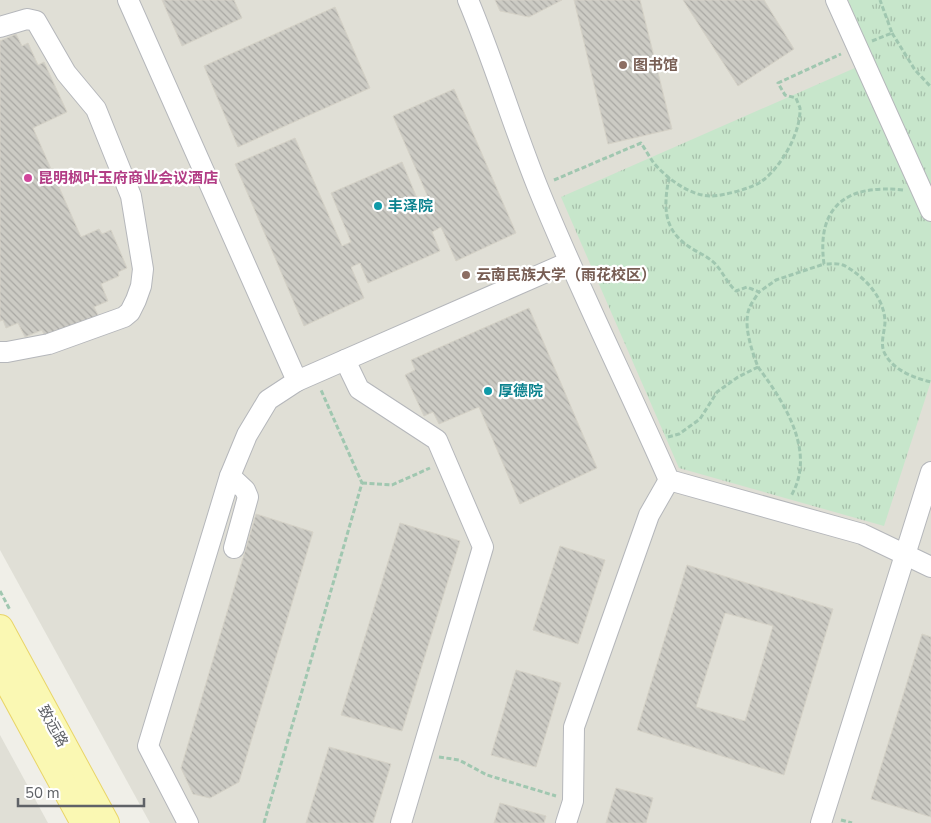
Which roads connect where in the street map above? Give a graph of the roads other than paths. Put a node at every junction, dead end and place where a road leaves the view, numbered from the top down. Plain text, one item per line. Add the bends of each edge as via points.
1 (128, 0) edge
2 (468, 0) edge
3 (836, 0) edge
4 (0, 27) edge
5 (931, 210) edge
6 (569, 262) junction
7 (0, 352) edge
8 (345, 360) junction
9 (306, 377) junction
10 (931, 472) edge
11 (230, 476) junction
12 (669, 480) junction
13 (234, 548) dead end
14 (904, 554) junction
15 (931, 567) edge
16 (0, 628) edge
17 (0, 668) edge
18 (84, 823) edge
19 (106, 823) edge
20 (188, 823) edge
21 (401, 823) edge
22 (566, 823) edge
23 (821, 823) edge

1 - 9 lane
2 - 6 lane
3 - 5 lane
4 - 7 lane via 27,19 36,21 66,73 96,109 131,196 143,269 136,300 124,317 49,344
6 - 8 lane
6 - 12 lane
8 - 9 lane
8 - 21 lane via 359,389 437,440 483,547
9 - 11 lane via 268,400 247,435
10 - 14 lane
11 - 13 lane via 248,497
11 - 20 lane via 148,746
12 - 14 lane via 862,534
12 - 22 lane via 649,515 574,727 573,801
14 - 15 lane
14 - 23 lane
16 - 19 main road, 致远路
17 - 18 main road, 致远路

